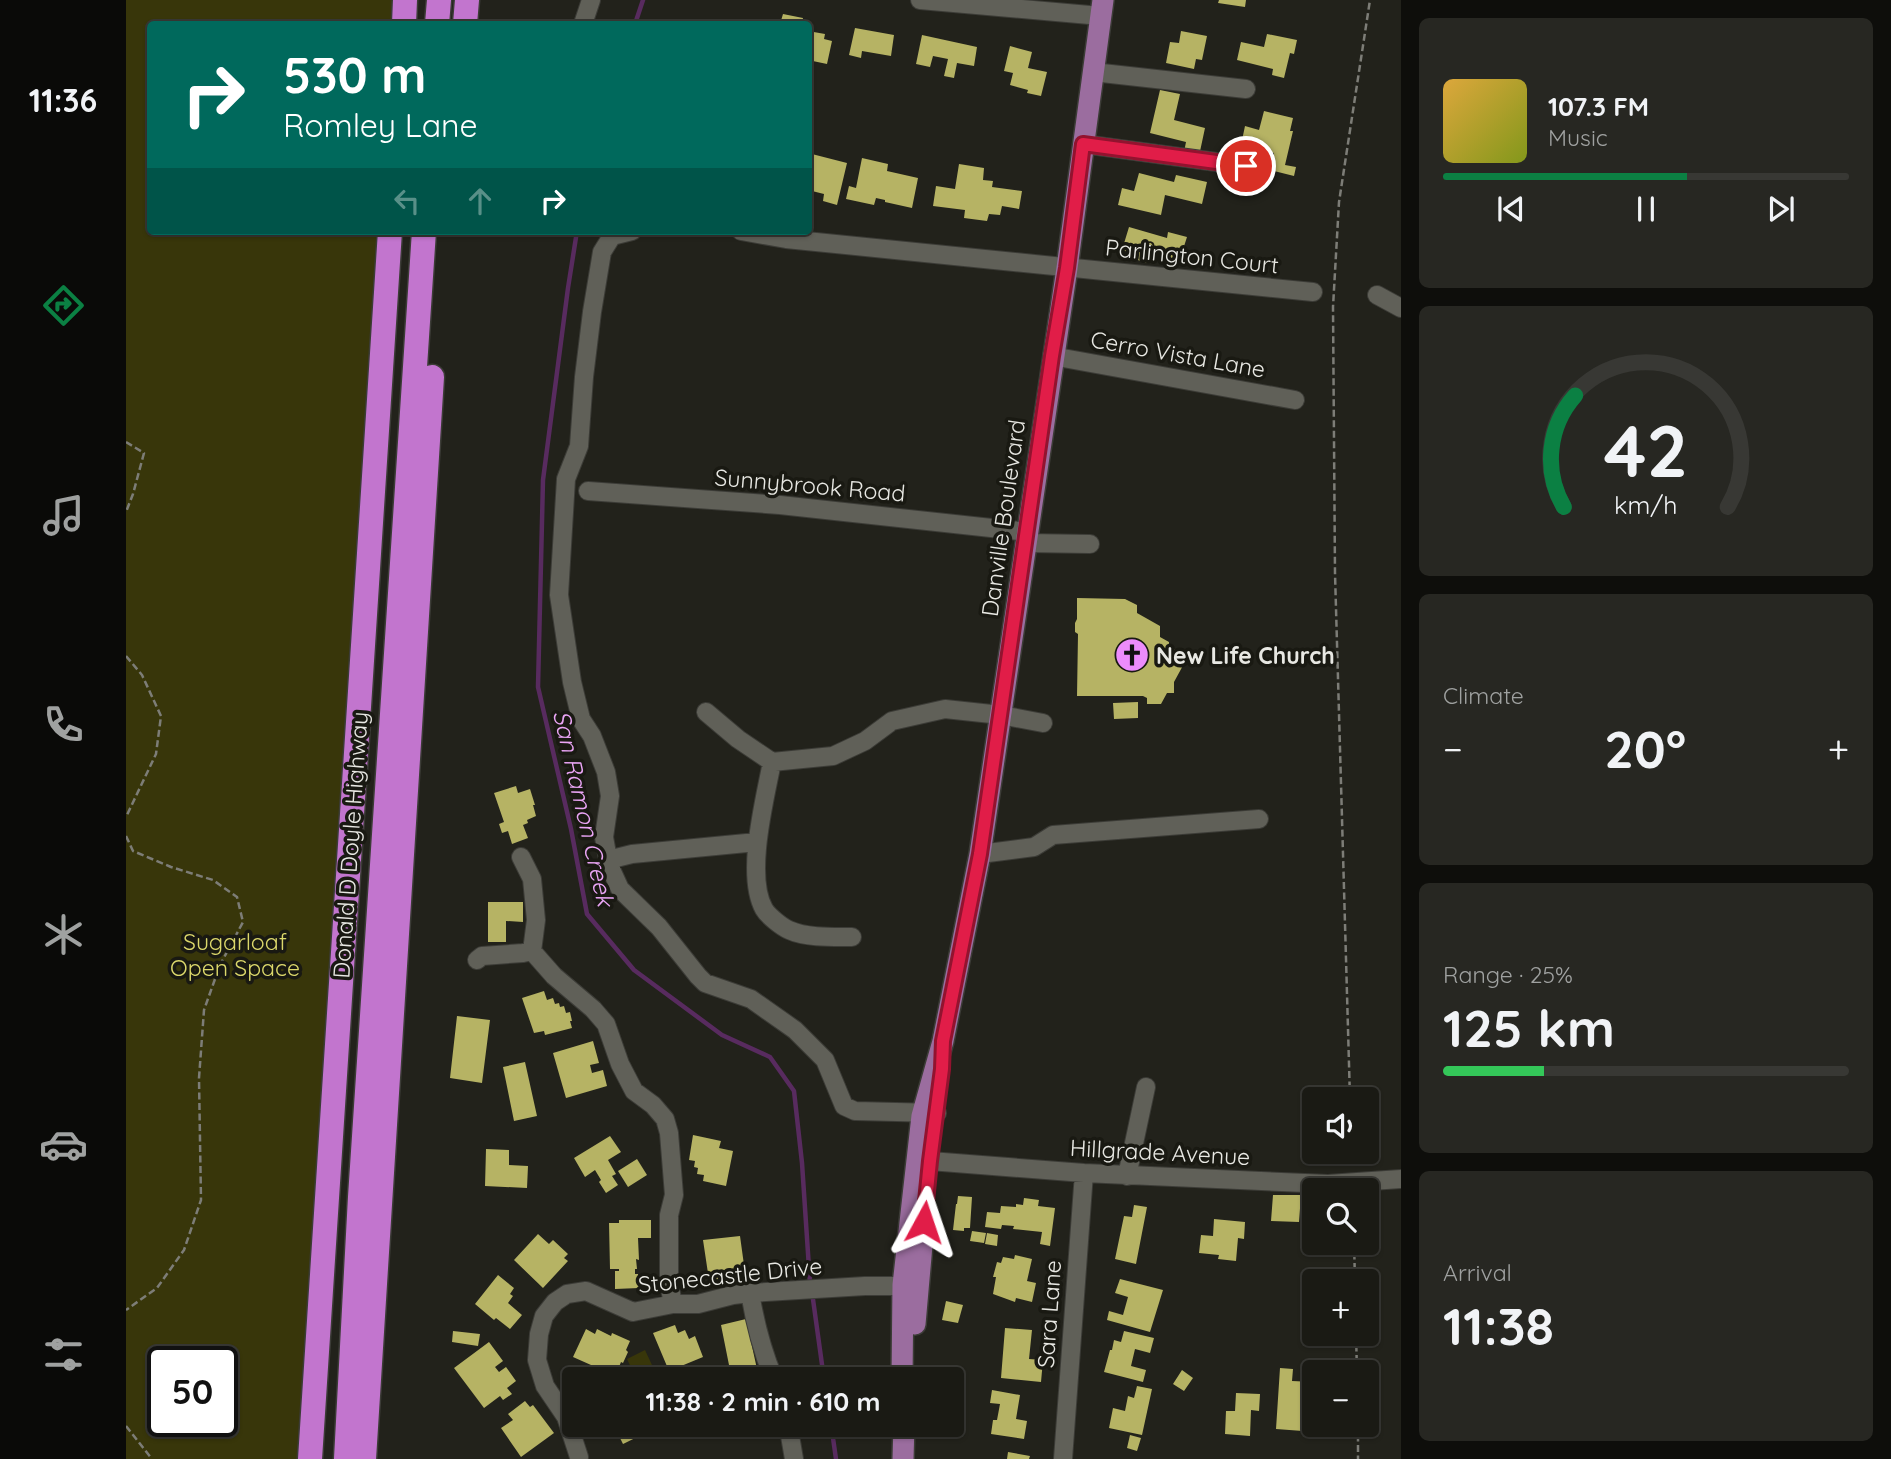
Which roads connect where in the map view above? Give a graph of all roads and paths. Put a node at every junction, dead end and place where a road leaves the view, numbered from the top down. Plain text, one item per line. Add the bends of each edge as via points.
1 (405, 0) edge
2 (439, 0) edge
3 (455, 0) edge
4 (467, 0) edge
5 (591, 0) edge
6 (920, 0) edge
7 (1370, 0) edge
8 (1102, 8) edge
9 (404, 21) edge
10 (437, 21) edge
11 (453, 21) edge
12 (465, 21) edge
13 (584, 21) edge
14 (1093, 72) junction
15 (1246, 89) dead end
16 (1083, 144) junction
17 (1246, 166) dead end
18 (390, 235) edge
19 (424, 235) edge
20 (441, 235) edge
21 (616, 235) edge
22 (764, 235) edge
23 (1067, 268) junction
24 (1313, 292) dead end
25 (1377, 295) dead end
26 (1401, 308) edge
27 (1052, 356) junction
28 (1295, 400) dead end
29 (126, 442) edge
30 (588, 491) dead end
31 (126, 512) edge
32 (1027, 538) junction
33 (1090, 544) dead end
34 (126, 656) edge
35 (706, 712) dead end
36 (1001, 715) junction
37 (1043, 723) dead end
38 (772, 762) junction
39 (126, 817) edge
40 (1259, 819) dead end
41 (126, 836) edge
42 (757, 842) junction
43 (980, 854) junction
44 (521, 857) dead end
45 (608, 860) junction
46 (852, 937) dead end
47 (532, 951) junction
48 (477, 960) dead end
49 (1146, 1087) dead end
50 (1350, 1087) edge
51 (930, 1112) junction
52 (923, 1161) junction
53 (1084, 1173) junction
54 (1127, 1175) junction
55 (1401, 1179) edge
56 (911, 1286) junction
57 (750, 1293) junction
58 (673, 1304) junction
59 (126, 1310) edge
60 (769, 1367) edge
61 (903, 1367) edge
62 (910, 1367) edge
63 (126, 1426) edge
64 (790, 1437) edge
65 (903, 1437) edge
66 (1358, 1437) edge
67 (579, 1457) dead end
68 (152, 1459) edge
69 (310, 1459) edge
70 (346, 1459) edge
71 (363, 1459) edge
72 (794, 1459) edge
73 (902, 1459) edge
74 (1063, 1459) edge
75 (1358, 1459) edge

1 - 9 highway
2 - 10 highway
3 - 11 highway
4 - 12 highway
5 - 13 street
6 - 8 street
7 - 50 path via 1339,202 1333,307 1335,573
8 - 14 main road, Danville Boulevard
14 - 15 street
14 - 16 main road, Danville Boulevard
16 - 17 street
16 - 23 main road, Danville Boulevard
18 - 69 highway, Donald D Doyle Highway
19 - 70 highway
20 - 71 highway
21 - 45 street via 602,252 592,312 579,446 566,479 559,595 581,719 606,772
22 - 23 street, Parlington Court
23 - 24 street, Parlington Court
23 - 27 main road, Danville Boulevard
25 - 26 street
27 - 28 street, Cerro Vista Lane
27 - 32 main road, Danville Boulevard
29 - 31 path via 144,453
30 - 32 street, Sunnybrook Road via 780,505
32 - 33 street, Sunnybrook Road
32 - 36 main road, Danville Boulevard
34 - 39 path via 142,675 161,716 156,754
35 - 38 street
36 - 37 street
36 - 38 street via 945,709 892,721 833,756
36 - 43 main road, Danville Boulevard
38 - 42 street
40 - 43 street via 1053,835 1034,848
41 - 59 path via 132,851 213,880 237,897 243,922 220,965 204,1010 198,1078 201,1200 184,1250 157,1288
42 - 45 street via 632,853
42 - 46 street via 758,889 765,911 788,930
43 - 51 main road, Danville Boulevard
44 - 47 street via 532,879 536,920
45 - 51 street via 620,889 705,983 751,999 795,1030 825,1060 844,1106 855,1111
47 - 48 street
47 - 58 street via 606,1024 634,1091 664,1119 674,1195 669,1216 668,1283
49 - 54 street
51 - 52 main road, Danville Boulevard
52 - 53 street, Hillgrade Avenue
52 - 56 main road, Danville Boulevard
53 - 54 street, Hillgrade Avenue
53 - 74 street, Sara Lane
54 - 55 street, Hillgrade Avenue via 1328,1184
56 - 57 street, Stonecastle Drive
56 - 61 main road, Danville Boulevard
56 - 62 main road, Danville Boulevard
57 - 58 street, Stonecastle Drive via 698,1304
57 - 60 street
58 - 67 street, Stonecastle Drive via 633,1312 586,1292 567,1294 544,1316 537,1360 545,1386 566,1417
63 - 68 path
64 - 72 street
65 - 73 main road
66 - 75 path

